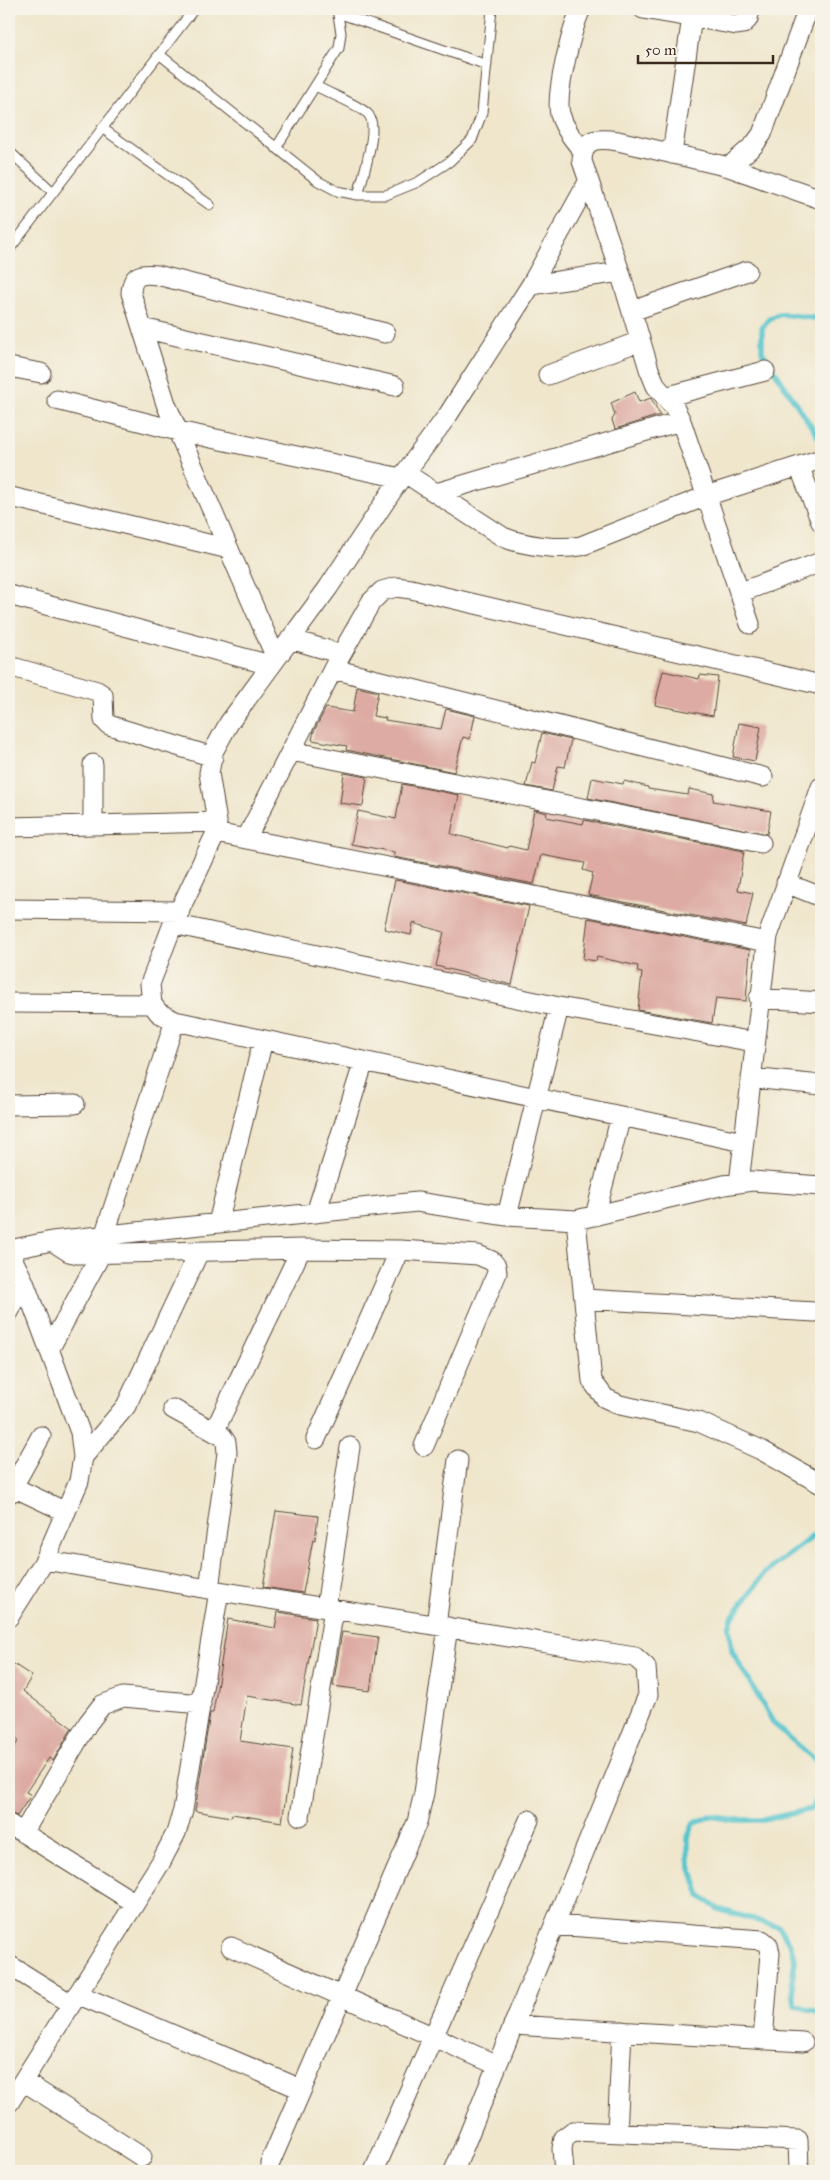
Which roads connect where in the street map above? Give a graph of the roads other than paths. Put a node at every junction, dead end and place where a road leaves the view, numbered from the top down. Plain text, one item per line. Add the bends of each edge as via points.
1 (194, 9) edge
2 (492, 9) edge
3 (581, 9) edge
4 (643, 9) edge
5 (750, 9) edge
6 (808, 9) edge
7 (337, 11) edge
8 (692, 17) junction
9 (159, 54) junction
10 (487, 65) junction
11 (316, 86) junction
12 (102, 128) junction
13 (276, 148) junction
14 (582, 150) junction
15 (9, 151) edge
16 (672, 154) junction
17 (728, 166) junction
18 (588, 182) junction
19 (53, 192) junction
20 (358, 195) junction
21 (821, 199) edge
22 (210, 205) dead end
23 (9, 250) edge
24 (747, 271) dead end
25 (620, 272) junction
26 (531, 285) junction
27 (632, 311) junction
28 (142, 328) junction
29 (385, 333) dead end
30 (640, 341) junction
31 (9, 367) edge
32 (765, 371) dead end
33 (40, 373) dead end
34 (548, 375) dead end
35 (395, 386) dead end
36 (665, 397) junction
37 (57, 400) dead end
38 (680, 421) junction
39 (178, 431) junction
40 (821, 459) edge
41 (799, 466) junction
42 (403, 475) junction
43 (436, 493) junction
44 (706, 496) junction
45 (11, 497) dead end
46 (821, 522) edge
47 (229, 549) junction
48 (821, 562) edge
49 (739, 592) junction
50 (9, 595) edge
51 (750, 624) dead end
52 (290, 639) junction
53 (273, 662) junction
54 (337, 662) junction
55 (9, 666) edge
56 (821, 685) edge
57 (291, 751) junction
58 (213, 757) junction
59 (94, 764) dead end
60 (763, 778) dead end
61 (821, 787) edge
62 (93, 825) junction
63 (9, 828) edge
64 (216, 828) junction
65 (246, 839) junction
66 (761, 842) dead end
67 (786, 883) junction
68 (821, 897) edge
69 (9, 908) edge
70 (176, 917) junction
71 (767, 942) junction
72 (759, 998) junction
73 (821, 1002) edge
74 (9, 1003) edge
75 (152, 1004) junction
76 (559, 1006) junction
77 (175, 1021) junction
78 (264, 1040) junction
79 (754, 1042) junction
80 (364, 1061) junction
81 (750, 1078) junction
82 (821, 1085) edge
83 (537, 1098) junction
84 (75, 1104) dead end
85 (9, 1105) edge
86 (621, 1116) junction
87 (743, 1142) junction
88 (739, 1183) junction
89 (821, 1186) edge
90 (316, 1213) junction
91 (507, 1216) junction
92 (596, 1216) junction
93 (576, 1220) junction
94 (218, 1223) junction
95 (103, 1245) junction
96 (301, 1249) junction
97 (400, 1250) junction
98 (9, 1251) edge
99 (199, 1252) junction
100 (24, 1282) junction
101 (584, 1299) junction
102 (9, 1312) edge
103 (815, 1312) dead end
104 (49, 1350) junction
105 (173, 1409) dead end
106 (214, 1432) junction
107 (41, 1436) dead end
108 (316, 1439) dead end
109 (424, 1446) dead end
110 (350, 1447) dead end
111 (83, 1457) junction
112 (458, 1460) dead end
113 (821, 1484) edge
114 (10, 1489) edge
115 (66, 1512) junction
116 (45, 1560) junction
117 (214, 1590) junction
118 (330, 1609) junction
119 (9, 1617) edge
120 (442, 1626) junction
121 (200, 1704) junction
122 (300, 1816) dead end
123 (529, 1820) dead end
124 (16, 1829) edge
125 (135, 1903) junction
126 (554, 1925) junction
127 (231, 1947) dead end
128 (9, 1965) edge
129 (342, 1996) junction
130 (74, 1999) junction
131 (513, 2025) junction
132 (622, 2031) junction
133 (433, 2037) junction
134 (762, 2040) junction
135 (803, 2042) dead end
136 (496, 2065) junction
137 (23, 2081) junction
138 (301, 2089) junction
139 (9, 2103) edge
140 (617, 2133) junction
141 (142, 2157) dead end
142 (270, 2162) dead end
143 (374, 2171) edge
144 (454, 2171) edge
145 (564, 2171) edge
146 (799, 2171) edge

1 - 9 lane
2 - 10 lane
3 - 14 street via 558,94 560,113
4 - 8 street
5 - 8 street via 748,20 743,24
6 - 17 street via 762,134 754,145
7 - 10 lane
7 - 11 lane via 340,48
8 - 16 street
9 - 12 lane
9 - 13 lane
10 - 20 lane via 482,113 472,140 449,162 418,182 386,195
11 - 13 lane
11 - 20 lane via 368,114 373,123
12 - 19 lane
12 - 22 lane
13 - 20 lane via 318,181 337,191
14 - 16 street via 590,141 600,139
14 - 18 street
15 - 19 lane
16 - 17 street
17 - 21 street
18 - 25 street
18 - 26 street
19 - 23 lane
24 - 27 street
25 - 26 street
25 - 27 street
26 - 42 street via 448,415
27 - 30 street
28 - 29 street via 131,293 132,282 145,274
28 - 35 street
28 - 39 street
30 - 34 street
30 - 36 street via 656,386
31 - 33 street
32 - 36 street
36 - 38 street
37 - 39 street
38 - 43 street
38 - 44 street
39 - 42 street
39 - 47 street
40 - 41 street
41 - 44 street
41 - 46 street
42 - 43 street
42 - 52 street
43 - 44 street via 503,537 517,543 556,548 581,546
44 - 49 street
45 - 47 street
47 - 53 street
48 - 49 street
49 - 51 street
50 - 53 street
52 - 53 street
52 - 54 street
53 - 58 street via 230,723
54 - 56 street via 371,602 382,591 396,587
54 - 57 street
54 - 60 street
55 - 58 street via 97,691 103,696 104,720 109,724
57 - 65 street
57 - 66 street
58 - 64 street via 209,773
59 - 62 street
61 - 67 street
62 - 63 street
62 - 64 street
64 - 65 street
64 - 70 street
65 - 71 street
67 - 68 street
67 - 71 street
69 - 70 street
70 - 75 street via 150,984
70 - 76 street
71 - 72 street
72 - 73 street
72 - 79 street
74 - 75 street
75 - 77 street via 159,1013
76 - 79 street
76 - 83 street
77 - 78 street
77 - 95 street
78 - 80 street
78 - 94 street
79 - 81 street
80 - 83 street
80 - 90 street
81 - 82 street
81 - 87 street
83 - 86 street
83 - 91 street
84 - 85 street
86 - 87 street
86 - 92 street
87 - 88 street
88 - 89 street
88 - 92 street
90 - 91 street via 416,1202
90 - 94 street
91 - 93 street
92 - 93 street
93 - 101 street
94 - 95 street
95 - 98 street via 52,1241
95 - 99 street
95 - 104 street
96 - 97 street
96 - 99 street
96 - 106 street
97 - 108 street
97 - 109 street via 478,1255 492,1261 497,1273
98 - 100 street
99 - 111 street via 131,1398
100 - 102 street
100 - 104 street
101 - 103 street
101 - 113 street via 592,1381 604,1398 620,1405 699,1422 761,1450
104 - 111 street via 80,1432
105 - 106 street
106 - 117 street via 226,1442 227,1453
107 - 114 street
110 - 118 street
111 - 115 street via 79,1481
112 - 120 street
114 - 115 street
115 - 116 street
116 - 117 street
116 - 119 street
117 - 118 street
117 - 121 street
118 - 120 street
118 - 122 street
120 - 126 street via 635,1657 646,1667 648,1695
120 - 129 street via 422,1807
121 - 124 street via 123,1696 102,1705
121 - 125 street via 183,1810 176,1833
123 - 133 street
124 - 125 street
125 - 130 street
126 - 131 street
126 - 134 street via 762,1940 770,1953
127 - 129 street
128 - 130 street
129 - 133 street
129 - 138 street
130 - 137 street
130 - 138 street
131 - 132 street
131 - 136 street
132 - 134 street
132 - 140 street
133 - 136 street
133 - 143 street
134 - 135 street
136 - 144 street
137 - 139 street
137 - 141 street
138 - 142 street
140 - 145 street via 574,2131 569,2134 564,2138 562,2150
140 - 146 street via 798,2140

